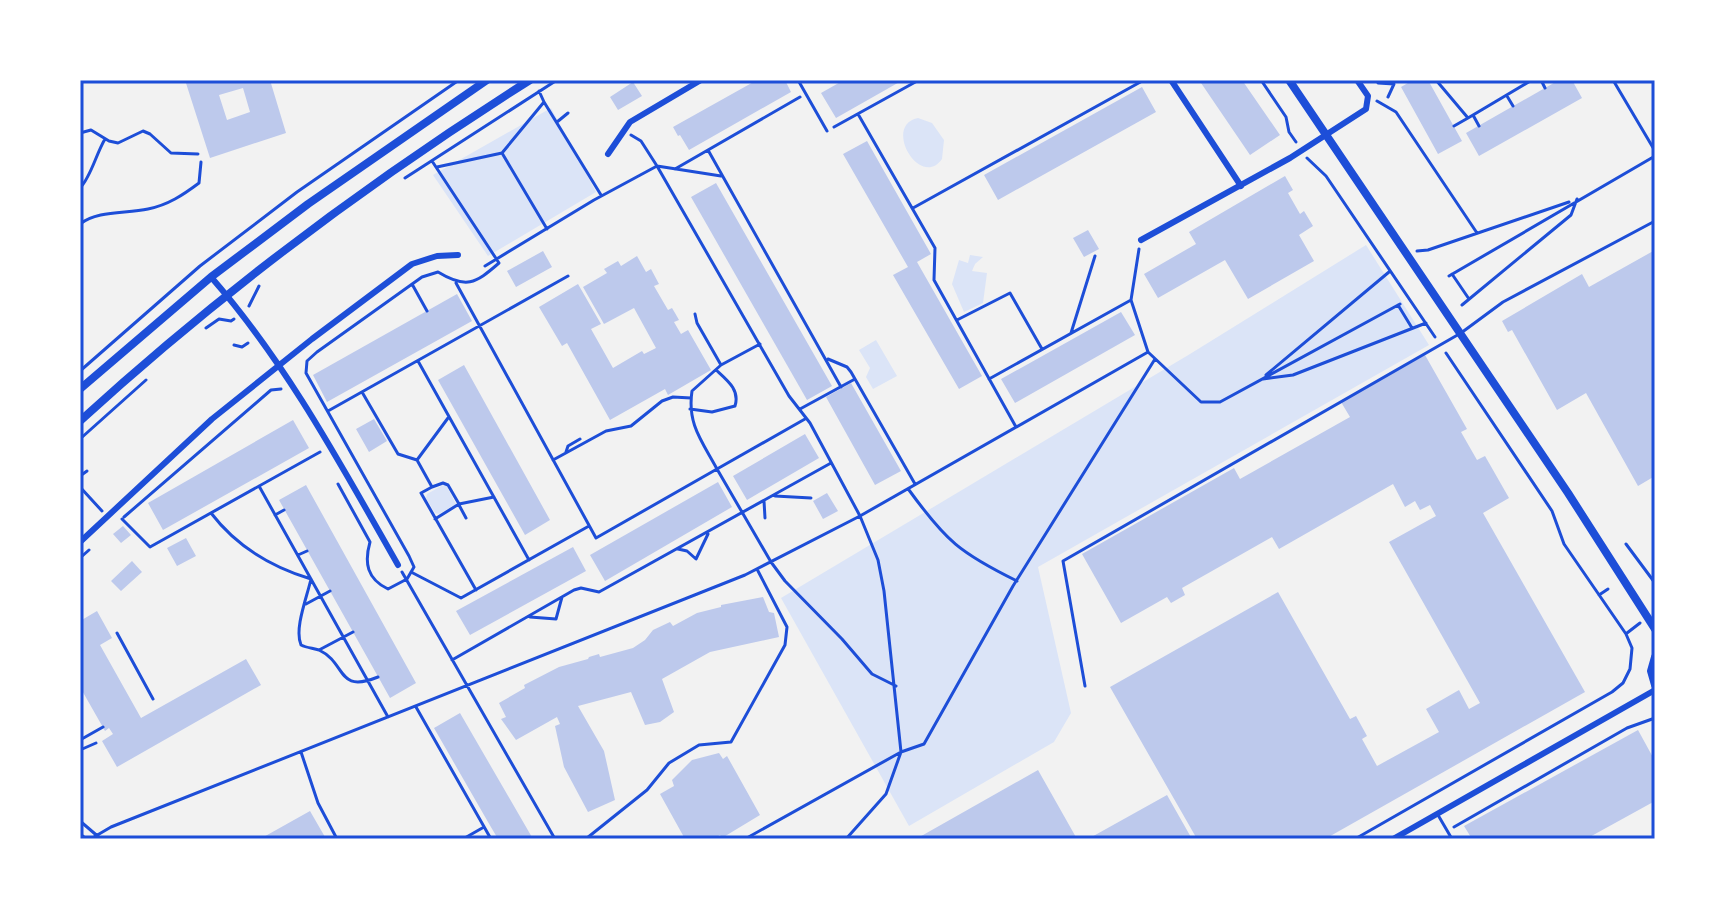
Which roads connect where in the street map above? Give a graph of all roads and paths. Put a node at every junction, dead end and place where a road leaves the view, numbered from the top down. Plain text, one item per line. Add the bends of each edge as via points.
1 (487, 80) edge
2 (530, 80) edge
3 (557, 80) edge
4 (701, 80) edge
5 (798, 80) edge
6 (919, 80) edge
7 (1144, 80) edge
8 (1171, 80) edge
9 (1261, 80) edge
10 (1289, 80) edge
11 (1357, 80) edge
12 (1401, 80) edge
13 (1436, 80) edge
14 (1532, 80) edge
15 (1541, 80) edge
16 (1613, 80) edge
17 (1378, 83) dead end
18 (1394, 84) junction
19 (1545, 88) dead end
20 (1443, 89) junction
21 (539, 91) junction
22 (1435, 93) dead end
23 (806, 94) junction
24 (1507, 95) junction
25 (1368, 96) junction
26 (1388, 97) dead end
27 (544, 102) junction
28 (1513, 106) dead end
29 (568, 113) dead end
30 (858, 114) junction
31 (1471, 116) junction
32 (557, 122) junction
33 (1454, 126) dead end
34 (1479, 126) dead end
35 (624, 130) junction
36 (827, 131) joint
37 (80, 133) edge
38 (1326, 134) junction
39 (105, 139) junction
40 (708, 150) junction
41 (1302, 150) junction
42 (502, 153) junction
43 (198, 154) dead end
44 (608, 154) dead end
45 (1655, 154) edge
46 (432, 161) junction
47 (201, 162) dead end
48 (657, 166) junction
49 (437, 167) junction
50 (675, 169) junction
51 (723, 177) junction
52 (395, 184) dead end
53 (1241, 186) junction
54 (80, 188) edge
55 (602, 196) junction
56 (1577, 199) junction
57 (913, 208) junction
58 (1655, 221) edge
59 (80, 224) edge
60 (547, 229) junction
61 (1477, 233) junction
62 (1141, 240) joint
63 (1405, 252) junction
64 (458, 255) dead end
65 (1095, 256) dead end
66 (498, 260) junction
67 (485, 266) dead end
68 (1390, 271) junction
69 (568, 276) dead end
70 (211, 277) junction
71 (263, 283) dead end
72 (456, 283) junction
73 (412, 284) junction
74 (226, 295) junction
75 (1469, 299) junction
76 (1131, 300) junction
77 (1462, 305) dead end
78 (427, 311) dead end
79 (241, 313) junction
80 (695, 314) dead end
81 (957, 320) junction
82 (1426, 323) junction
83 (478, 327) junction
84 (1412, 328) junction
85 (200, 333) dead end
86 (1071, 333) junction
87 (1461, 333) junction
88 (248, 343) dead end
89 (760, 344) junction
90 (234, 345) dead end
91 (1440, 345) junction
92 (1042, 349) junction
93 (1148, 352) junction
94 (825, 355) junction
95 (1155, 359) junction
96 (418, 361) junction
97 (280, 365) junction
98 (721, 365) junction
99 (716, 370) junction
100 (146, 379) dead end
101 (855, 379) junction
102 (989, 379) junction
103 (1260, 380) junction
104 (841, 387) junction
105 (80, 389) edge
106 (362, 392) junction
107 (290, 398) dead end
108 (691, 398) junction
109 (690, 409) junction
110 (800, 409) junction
111 (328, 411) junction
112 (449, 417) junction
113 (806, 418) junction
114 (80, 421) edge
115 (1016, 427) junction
116 (80, 439) edge
117 (580, 439) dead end
118 (565, 453) junction
119 (325, 460) dead end
120 (417, 460) junction
121 (553, 460) junction
122 (831, 463) junction
123 (717, 469) junction
124 (87, 471) dead end
125 (80, 476) edge
126 (336, 480) dead end
127 (915, 484) junction
128 (259, 486) junction
129 (80, 487) edge
130 (432, 487) junction
131 (907, 488) junction
132 (773, 496) junction
133 (494, 497) junction
134 (811, 498) dead end
135 (764, 501) junction
136 (459, 504) junction
137 (284, 510) dead end
138 (743, 512) junction
139 (211, 513) junction
140 (275, 515) junction
141 (860, 516) junction
142 (107, 517) junction
143 (466, 518) dead end
144 (765, 518) dead end
145 (122, 519) junction
146 (435, 519) junction
147 (589, 526) junction
148 (710, 531) junction
149 (80, 542) edge
150 (96, 543) dead end
151 (1626, 544) dead end
152 (678, 548) junction
153 (307, 551) dead end
154 (298, 555) junction
155 (80, 558) edge
156 (529, 560) junction
157 (771, 562) junction
158 (398, 565) joint
159 (757, 569) junction
160 (411, 572) junction
161 (311, 579) junction
162 (407, 579) junction
163 (1017, 581) junction
164 (1655, 583) edge
165 (1608, 589) dead end
166 (476, 590) junction
167 (330, 591) dead end
168 (1599, 595) junction
169 (320, 596) junction
170 (562, 597) junction
171 (306, 604) junction
172 (526, 617) junction
173 (1655, 629) edge
174 (353, 632) dead end
175 (117, 633) dead end
176 (344, 638) junction
177 (319, 650) junction
178 (1655, 657) edge
179 (452, 660) junction
180 (378, 677) dead end
181 (368, 681) junction
182 (467, 686) junction
183 (896, 686) junction
184 (1085, 686) dead end
185 (1655, 687) edge
186 (153, 699) dead end
187 (415, 706) junction
188 (388, 717) junction
189 (1655, 718) edge
190 (103, 727) dead end
191 (80, 740) edge
192 (96, 743) dead end
193 (80, 750) edge
194 (301, 752) junction
195 (901, 752) junction
196 (1437, 814) junction
197 (484, 827) junction
198 (1447, 831) junction
199 (587, 838) edge
200 (90, 839) edge
201 (337, 839) edge
202 (463, 839) edge
203 (491, 839) edge
204 (555, 839) edge
205 (745, 839) edge
206 (846, 839) edge
207 (1355, 839) edge
208 (1393, 839) edge
209 (1452, 839) edge

1 - 70 main road
2 - 74 main road via 385,175
3 - 21 path
4 - 35 street
5 - 23 lane
6 - 30 path
7 - 57 path
8 - 53 street
9 - 41 path
10 - 38 main road
11 - 25 street
12 - 18 path
13 - 20 path
14 - 24 path
15 - 19 path
16 - 45 path
17 - 18 path
18 - 26 path
20 - 22 path
20 - 31 path
21 - 27 path
21 - 46 path
23 - 36 lane
23 - 40 path
24 - 28 path
24 - 31 path
25 - 38 street via 1366,109
25 - 61 path via 1396,112
27 - 32 path
27 - 42 path
29 - 32 path
30 - 36 path
30 - 57 path
31 - 33 path
31 - 34 path
32 - 55 path
35 - 44 street
35 - 48 path via 641,141
37 - 39 path via 91,130
38 - 41 street
38 - 63 main road
39 - 43 path via 118,143 143,131 171,153
39 - 54 path
40 - 50 path
40 - 51 path
41 - 53 street
41 - 68 path via 1326,176
42 - 49 path
42 - 60 path
45 - 56 path
46 - 49 path
46 - 52 path
47 - 59 path via 199,183 178,199 153,208 91,216
48 - 50 path
48 - 55 path
48 - 89 path
49 - 66 path
50 - 51 path
51 - 94 path
53 - 62 street
55 - 60 path
56 - 61 path
56 - 75 path via 1571,215
56 - 75 path via 1451,275
57 - 81 path via 935,248 934,280
58 - 87 lane via 1503,302
60 - 66 path
61 - 63 path
62 - 76 path
63 - 87 main road
64 - 97 street via 412,264
65 - 86 path
66 - 67 path
66 - 72 path via 486,274
68 - 82 path
68 - 103 path
69 - 83 path
70 - 74 street
70 - 105 main road
71 - 79 path
72 - 73 path via 438,272
72 - 83 path
73 - 78 path
73 - 111 path via 307,361 306,373
74 - 79 street
74 - 114 main road
75 - 77 path
76 - 86 path
76 - 93 path
79 - 85 path via 231,321 219,319
79 - 97 street
80 - 98 path
81 - 92 path via 1010,293
81 - 102 path
82 - 84 path
82 - 91 path
83 - 96 path
83 - 121 path
84 - 103 path via 1293,375
84 - 103 path via 1399,304
86 - 92 path
87 - 91 lane
87 - 173 main road
88 - 90 path
89 - 98 path
89 - 110 path
91 - 168 path via 1552,511 1564,544
91 - 184 lane via 1063,561
92 - 102 path
93 - 95 path
93 - 115 path
94 - 101 path via 847,367
94 - 104 path
95 - 103 path via 1201,402 1220,402
95 - 163 path
96 - 106 path
96 - 112 path
97 - 142 street via 212,419
97 - 158 street
98 - 99 path
99 - 108 path
99 - 109 path via 735,390 735,406 712,412
100 - 116 path
101 - 104 path
101 - 127 path
102 - 115 path
104 - 110 path
106 - 111 path
106 - 120 path via 398,454
107 - 145 path via 281,389 271,390
108 - 109 path
108 - 118 path via 662,401 631,426 606,431
109 - 123 path
110 - 113 path
111 - 160 path via 409,556
112 - 120 path
112 - 133 path
113 - 122 path
113 - 123 path
115 - 127 path
117 - 118 path
118 - 121 path
119 - 128 path via 320,452
120 - 130 path
121 - 147 path
122 - 132 path
122 - 141 path
123 - 138 path
123 - 147 path via 596,538
124 - 125 path
126 - 162 path via 370,542 365,558 376,584 388,589
127 - 131 path
128 - 139 path
128 - 140 path
129 - 142 path
130 - 136 path via 448,485
130 - 146 path via 421,493
131 - 141 path
131 - 163 path via 954,546
132 - 134 path
132 - 135 path
133 - 136 path
133 - 156 path
135 - 138 path
135 - 144 path
136 - 143 path
136 - 146 path
137 - 140 path
138 - 148 path
138 - 157 path
139 - 145 path via 150,547
139 - 161 path via 262,559
140 - 154 path
141 - 157 path
141 - 183 path via 878,560
142 - 145 path via 115,525
142 - 149 street
146 - 166 path
147 - 156 path
148 - 152 path
148 - 152 path via 696,559
150 - 155 path
151 - 164 path
152 - 170 path via 599,592 581,588
153 - 154 path
154 - 161 path
156 - 166 path
157 - 159 path
157 - 183 path via 864,666
158 - 162 path
159 - 182 path
159 - 199 path via 787,627 785,645 731,742 699,745 669,763 647,790
160 - 162 path
160 - 166 path via 461,598
161 - 169 path
161 - 171 path
162 - 179 path
163 - 195 path via 924,744
165 - 168 path
167 - 169 path
168 - 207 path via 1632,648 1623,683
169 - 171 path
169 - 176 path
170 - 172 path
170 - 172 path via 556,619
171 - 177 path via 298,637 301,645
172 - 179 path
174 - 176 path
175 - 186 path
176 - 177 path
176 - 181 path
177 - 181 path via 350,680
178 - 185 main road
179 - 182 path
180 - 181 path
181 - 188 path
182 - 187 path
182 - 204 path
183 - 195 path
185 - 196 street
187 - 188 path
187 - 197 path
188 - 194 path
189 - 198 path via 1627,728
190 - 191 lane
192 - 193 lane
194 - 200 path
194 - 201 path
195 - 205 path
195 - 206 path via 886,794
196 - 198 lane
196 - 208 street
197 - 202 path
197 - 203 path
198 - 209 lane

